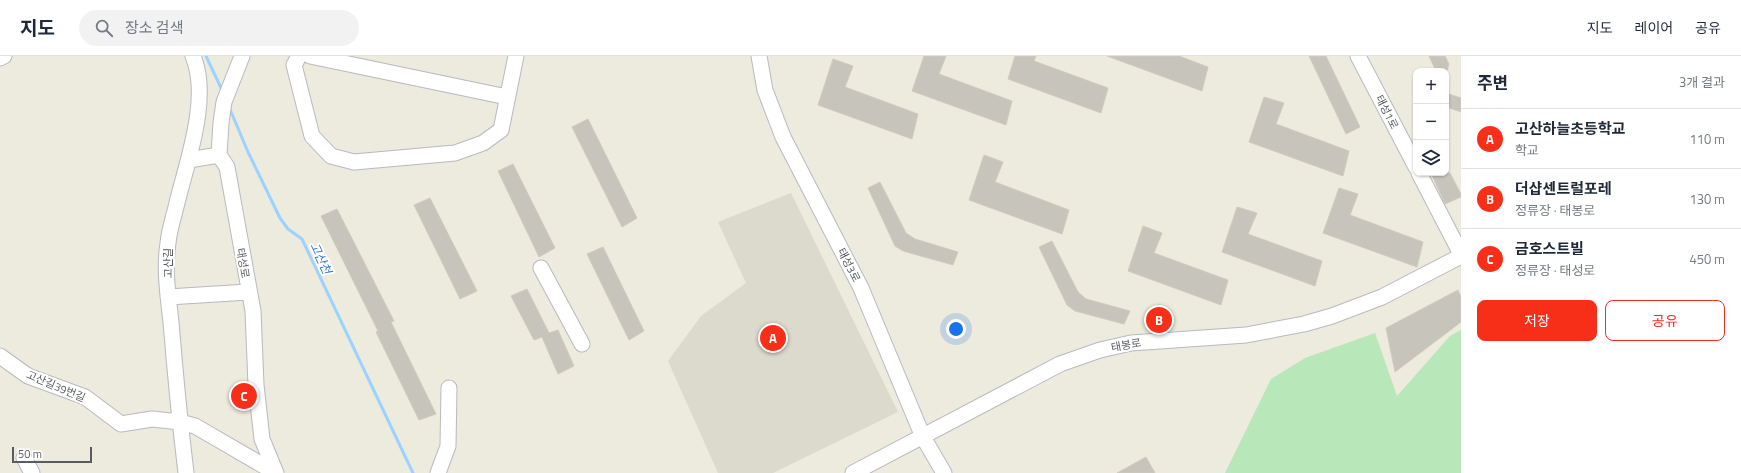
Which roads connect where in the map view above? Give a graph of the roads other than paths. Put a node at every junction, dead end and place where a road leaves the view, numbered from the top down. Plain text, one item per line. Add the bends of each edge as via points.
1 (4, 56) edge
2 (193, 56) edge
3 (242, 56) edge
4 (299, 56) edge
5 (310, 56) edge
6 (516, 56) edge
7 (759, 56) edge
8 (1358, 56) edge
9 (0, 58) edge
10 (508, 97) junction
11 (219, 155) junction
12 (189, 160) junction
13 (1413, 161) edge
14 (1421, 176) edge
15 (1461, 255) edge
16 (540, 268) dead end
17 (248, 292) junction
18 (168, 297) junction
19 (582, 344) dead end
20 (0, 356) edge
21 (449, 388) dead end
22 (180, 422) junction
23 (923, 437) junction
24 (24, 458) dead end
25 (32, 473) edge
26 (186, 473) edge
27 (276, 473) edge
28 (438, 473) edge
29 (853, 473) edge
30 (944, 473) edge

1 - 9 street
2 - 12 street, 고산길 via 200,78 200,94
3 - 11 street via 224,102
4 - 10 street via 294,65 312,136 331,156 354,162 455,153 483,143 501,130
5 - 10 street
6 - 10 street
7 - 23 street, 태성3로 via 765,90 782,136 861,288
8 - 13 street, 태성1로
11 - 12 street
11 - 17 street, 태성로 via 227,167
12 - 18 street, 고산길 via 168,243
14 - 15 street
15 - 23 street, 태봉로 via 1382,297 1304,324 1246,335 1131,343 1077,357
16 - 19 street
17 - 18 street
17 - 27 street, 태성로 via 252,312 262,439
18 - 22 street, 고산길
20 - 22 street, 고산길39번길 via 28,376 85,397 121,424 152,419
21 - 28 street via 448,446
22 - 26 street, 고산길
22 - 27 street, 고산길39번길 via 195,426
23 - 29 street, 태봉로
23 - 30 street, 태성3로
24 - 25 street

